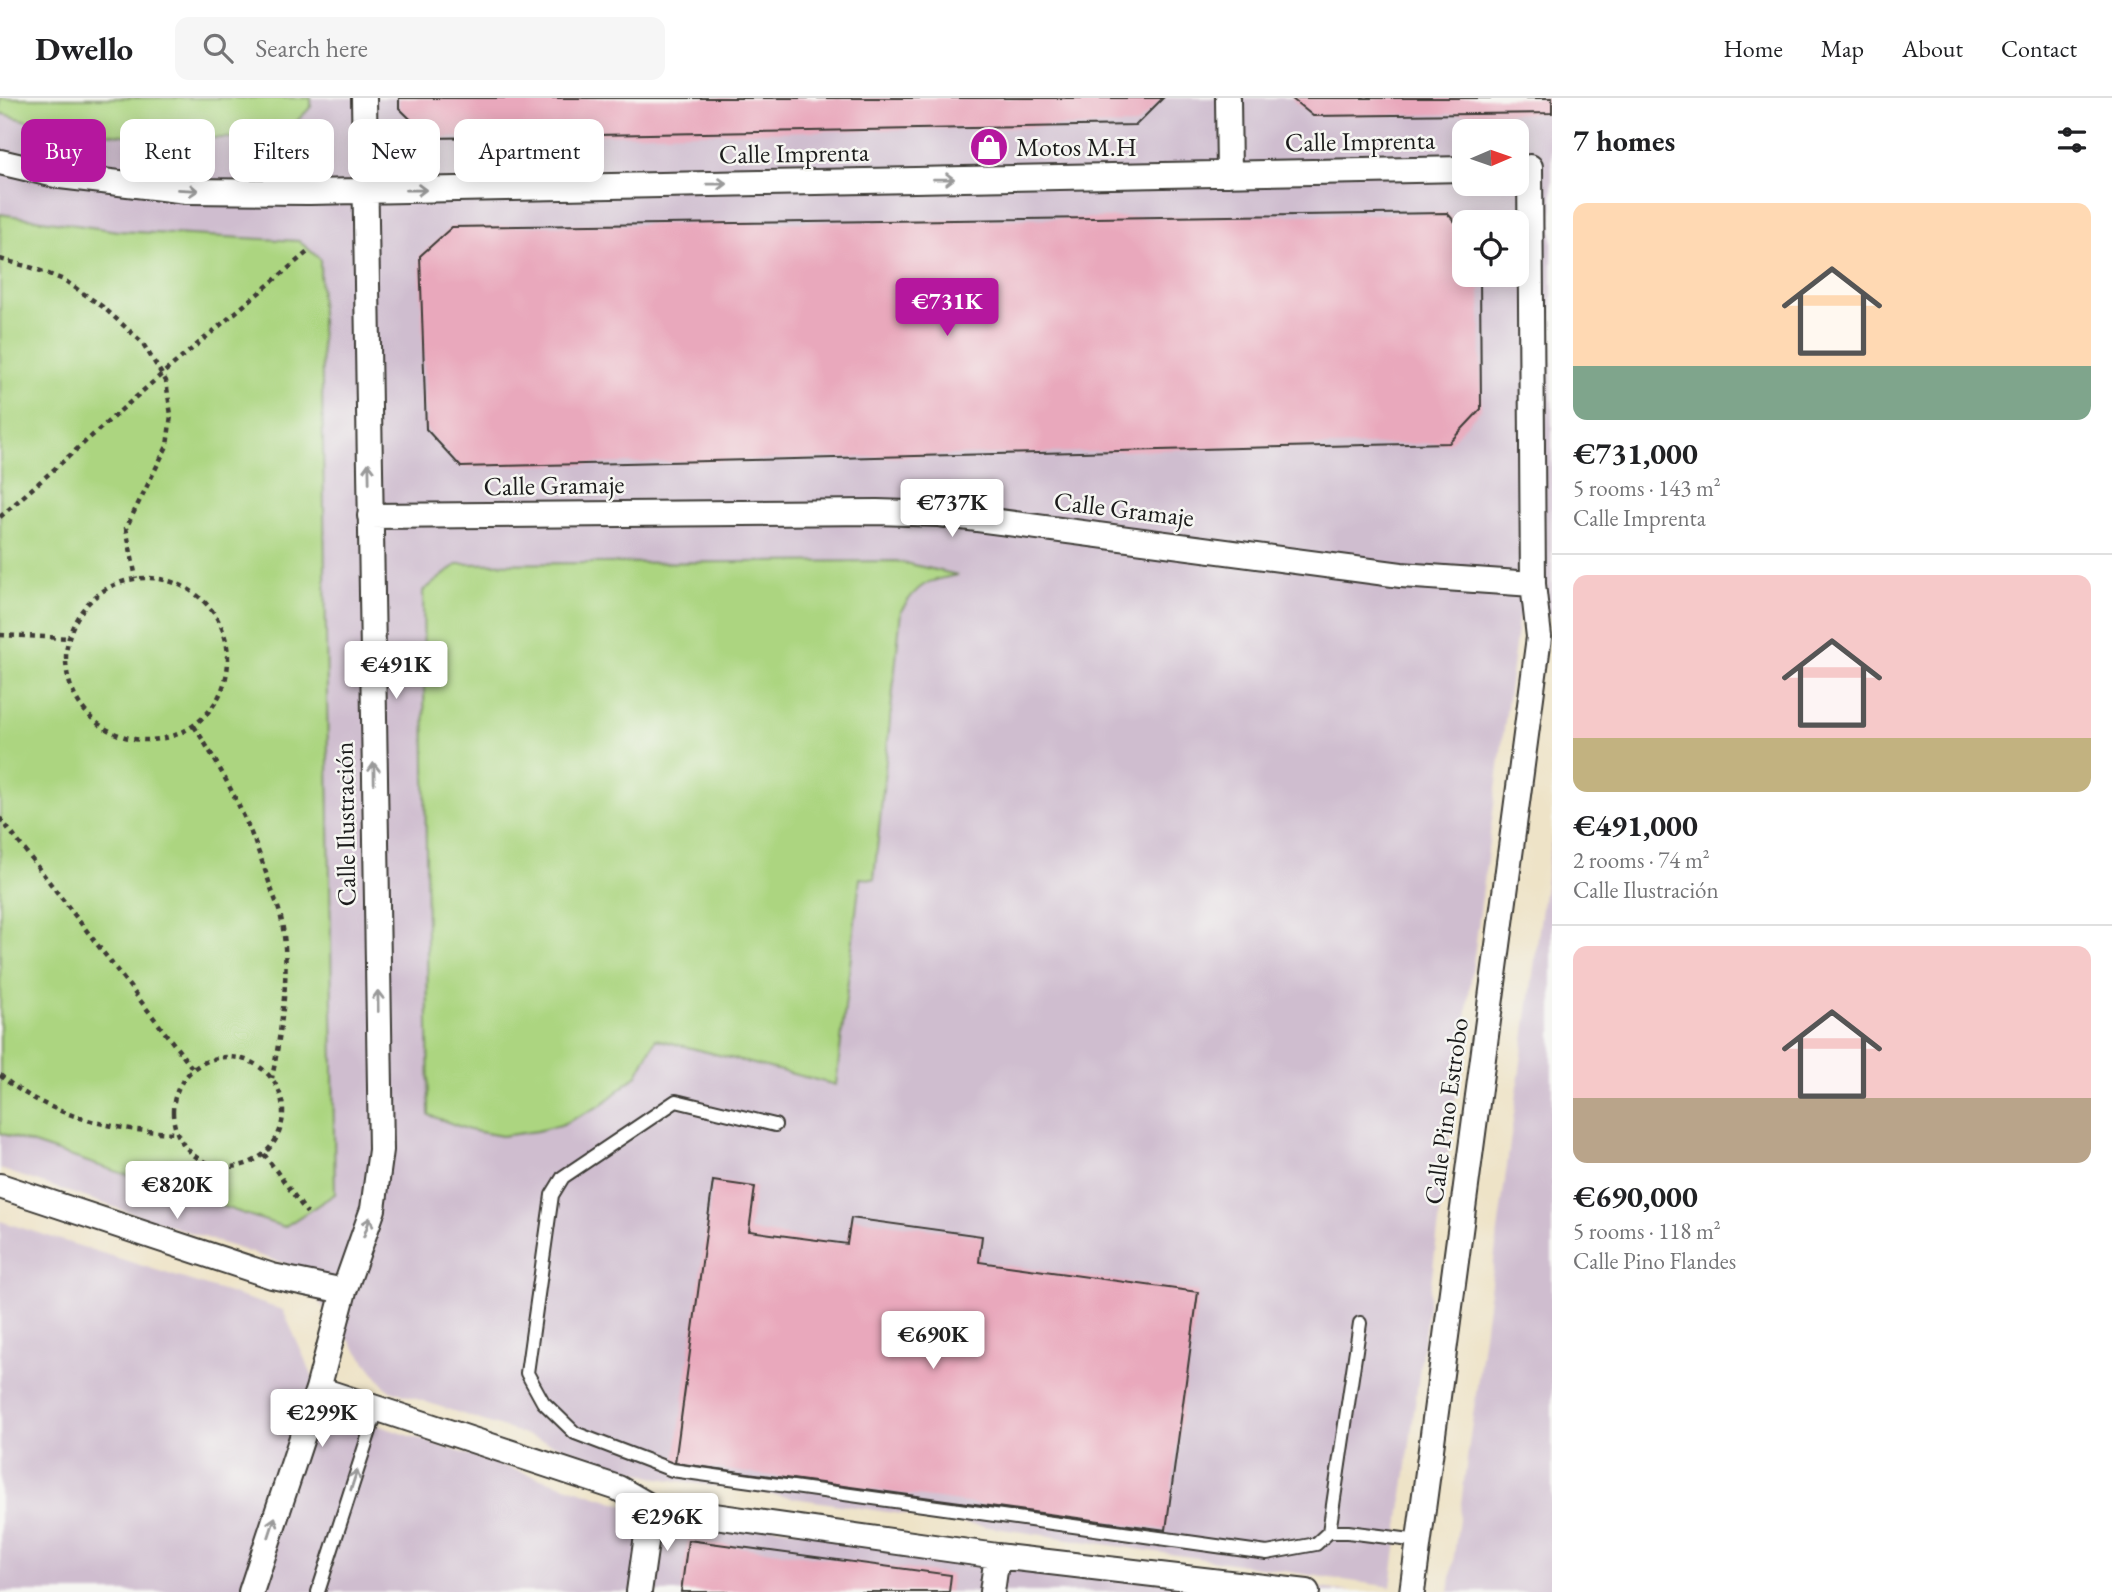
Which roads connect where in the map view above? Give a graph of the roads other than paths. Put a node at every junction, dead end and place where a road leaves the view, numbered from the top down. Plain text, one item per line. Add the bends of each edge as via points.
1 (364, 98) edge
2 (1228, 98) edge
3 (0, 162) edge
4 (1533, 167) edge
5 (1452, 169) edge
6 (1229, 174) junction
7 (366, 191) junction
8 (1542, 467) edge
9 (370, 516) junction
10 (1532, 584) junction
11 (775, 1125) dead end
12 (0, 1186) edge
13 (344, 1292) junction
14 (1360, 1323) dead end
15 (318, 1389) junction
16 (377, 1409) junction
17 (651, 1507) junction
18 (1329, 1532) junction
19 (1419, 1541) junction
20 (997, 1556) junction
21 (251, 1592) edge
22 (318, 1592) edge
23 (639, 1592) edge
24 (992, 1592) edge
25 (1307, 1592) edge
26 (1412, 1592) edge

1 - 7 street, Calle Ilustración
2 - 6 street
3 -> 7 street, Calle Imprenta via 60,176 187,191
4 - 8 street, Calle Pino Estrobo
5 - 6 street, Calle Imprenta
7 -> 6 street, Calle Imprenta
9 -> 7 street, Calle Ilustración
8 - 10 street, Calle Pino Estrobo
9 - 10 street, Calle Gramaje via 939,514 1401,575
13 -> 9 street, Calle Ilustración via 373,1209 381,1150
10 - 19 street, Calle Pino Estrobo via 1539,637
11 - 18 lane via 676,1101 563,1177 552,1195 527,1373 543,1402 576,1433 672,1470 1267,1553 1316,1544
12 - 13 street via 272,1276
13 - 15 street, Calle Ilustración
14 - 18 lane
15 - 16 street
21 -> 15 street, Calle Ilustración
16 - 17 street via 618,1488
22 -> 16 lane
17 - 20 street
17 - 23 street
18 - 19 lane
19 - 26 street, Calle Pino Estrobo
20 - 24 street
20 - 25 street

